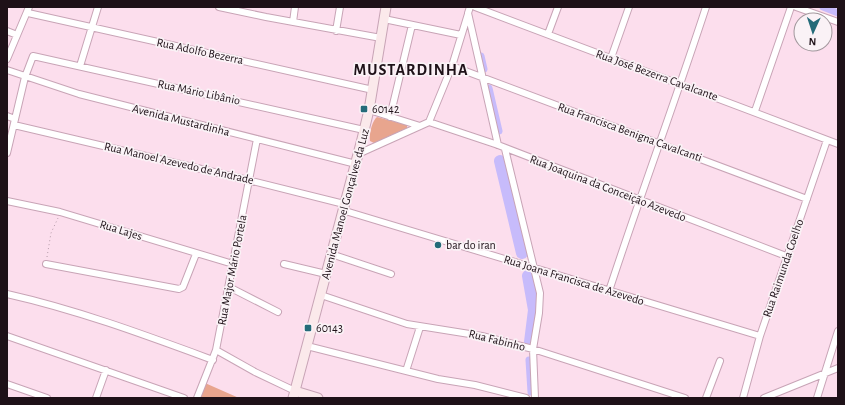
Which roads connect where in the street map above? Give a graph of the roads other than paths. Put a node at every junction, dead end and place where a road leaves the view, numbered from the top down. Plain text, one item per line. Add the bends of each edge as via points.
1 (98, 7) edge
2 (219, 7) edge
3 (296, 7) edge
4 (340, 7) edge
5 (386, 7) edge
6 (475, 7) edge
7 (558, 7) edge
8 (629, 7) edge
9 (706, 7) edge
10 (791, 7) edge
11 (796, 7) edge
12 (240, 9) edge
13 (28, 10) edge
14 (469, 10) edge
15 (384, 19) junction
16 (293, 22) junction
17 (838, 22) edge
18 (412, 25) junction
19 (92, 28) junction
20 (336, 31) junction
21 (7, 32) edge
22 (548, 34) junction
23 (461, 35) junction
24 (17, 36) junction
25 (381, 38) junction
26 (611, 58) junction
27 (7, 59) edge
28 (80, 66) junction
29 (452, 66) junction
30 (7, 70) edge
31 (25, 77) junction
32 (483, 78) junction
33 (681, 84) junction
34 (373, 90) junction
35 (369, 110) junction
36 (755, 112) junction
37 (7, 116) edge
38 (390, 116) junction
39 (14, 122) junction
40 (429, 122) junction
41 (420, 126) junction
42 (364, 130) junction
43 (257, 139) junction
44 (827, 140) junction
45 (659, 142) junction
46 (838, 144) edge
47 (498, 145) junction
48 (506, 149) junction
49 (7, 153) edge
50 (358, 154) junction
51 (356, 164) junction
52 (248, 180) junction
53 (639, 199) junction
54 (807, 199) junction
55 (7, 201) edge
56 (343, 207) junction
57 (196, 254) junction
58 (331, 254) junction
59 (786, 256) junction
60 (46, 264) road end
61 (233, 264) junction
62 (284, 264) dead end
63 (533, 266) junction
64 (326, 274) junction
65 (391, 274) dead end
66 (229, 288) junction
67 (609, 291) junction
68 (7, 294) edge
69 (321, 295) junction
70 (278, 312) dead end
71 (420, 327) junction
72 (838, 331) edge
73 (7, 336) edge
74 (760, 336) junction
75 (307, 346) junction
76 (533, 349) junction
77 (216, 350) junction
78 (213, 360) junction
79 (720, 361) dead end
80 (838, 368) edge
81 (106, 370) junction
82 (406, 371) junction
83 (825, 373) junction
84 (7, 384) edge
85 (294, 394) edge
86 (670, 396) edge
87 (47, 398) edge
88 (96, 398) edge
89 (184, 398) edge
90 (197, 398) edge
91 (318, 398) edge
92 (526, 398) edge
93 (535, 398) edge
94 (685, 398) edge
95 (706, 398) edge
96 (743, 398) edge
97 (764, 398) edge
98 (817, 398) edge

1 - 19 street
2 - 12 street
3 - 16 street
4 - 20 street
5 - 15 main road, Avenida Manoel Gonçalves da Luz
6 - 22 street, Rua José Bezerra Cavalcante
7 - 22 street
8 - 26 street
9 - 33 street
10 - 36 street
11 - 17 street
12 - 16 street
13 - 19 street, Rua Adolfo Bezerra
13 - 24 street
14 - 23 street
14 - 32 street
15 - 18 street
15 - 25 main road, Avenida Manoel Gonçalves da Luz
16 - 20 street
18 - 23 street
18 - 38 street
19 - 28 street
19 - 34 street, Rua Adolfo Bezerra
20 - 25 street
21 - 24 street
22 - 26 street, Rua José Bezerra Cavalcante
23 - 29 street
24 - 27 street
25 - 34 main road, Avenida Manoel Gonçalves da Luz
26 - 33 street, Rua José Bezerra Cavalcante
28 - 31 street, Rua Mário Libânio via 34,56
28 - 42 street, Rua Mário Libânio
29 - 32 street, Rua Francisca Benigna Cavalcanti
29 - 40 street
30 - 31 street, Avenida Mustardinha
31 - 39 street
31 - 43 street, Avenida Mustardinha via 79,94
32 - 45 street, Rua Francisca Benigna Cavalcanti
32 - 47 street
33 - 36 street, Rua José Bezerra Cavalcante
33 - 45 street
34 - 35 main road, Avenida Manoel Gonçalves da Luz
35 - 38 street
35 - 42 main road, Avenida Manoel Gonçalves da Luz
36 - 44 street, Rua José Bezerra Cavalcante
37 - 39 street, Rua Manoel Azevedo de Andrade
38 - 41 street
39 - 49 street
39 - 52 street, Rua Manoel Azevedo de Andrade
40 - 41 street
40 - 47 street, Rua Joaquina da Conceição Azevedo
41 - 50 street
42 - 50 main road, Avenida Manoel Gonçalves da Luz
43 - 51 street, Avenida Mustardinha
43 - 52 street, Rua Major Mário Portela
44 - 46 street, Rua José Bezerra Cavalcante
44 - 54 street, Rua Raimunda Coelho
45 - 53 street
45 - 54 street, Rua Francisca Benigna Cavalcanti
47 - 48 street, Rua Joaquina da Conceição Azevedo
48 - 53 street, Rua Joaquina da Conceição Azevedo
48 - 63 street
50 - 51 main road, Avenida Manoel Gonçalves da Luz
51 - 56 main road, Avenida Manoel Gonçalves da Luz
52 - 56 street, Rua Manoel Azevedo de Andrade
52 - 61 street, Rua Major Mário Portela
53 - 59 street, Rua Joaquina da Conceição Azevedo
53 - 67 street
54 - 59 street, Rua Raimunda Coelho
55 - 57 street, Rua Lajes via 60,212
56 - 58 main road, Avenida Manoel Gonçalves da Luz
56 - 63 street, Rua Joana Francisca de Azevedo
57 - 60 street via 180,289
57 - 61 street, Rua Lajes
58 - 64 main road, Avenida Manoel Gonçalves da Luz
58 - 65 street
59 - 74 street, Rua Raimunda Coelho
61 - 66 street, Rua Major Mário Portela
62 - 64 street
63 - 67 street, Rua Joana Francisca de Azevedo
63 - 76 street via 540,302
64 - 69 main road, Avenida Manoel Gonçalves da Luz
66 - 70 street
66 - 77 street, Rua Major Mário Portela
67 - 74 street, Rua Joana Francisca de Azevedo
68 - 78 street via 34,299 113,324
69 - 71 street, Rua Fabinho
69 - 75 main road, Avenida Manoel Gonçalves da Luz
71 - 76 street, Rua Fabinho via 482,336
71 - 82 street
72 - 83 street
73 - 81 street
74 - 96 street, Rua Raimunda Coelho
75 - 82 street
75 - 85 main road, Avenida Manoel Gonçalves da Luz
76 - 86 street, Rua Fabinho
76 - 93 street
77 - 78 street, Rua Major Mário Portela
77 - 85 street
78 - 90 street, Rua Major Mário Portela
79 - 95 street
80 - 83 street
81 - 88 street
81 - 89 street
82 - 92 street
83 - 97 street
83 - 98 street
84 - 87 street
85 - 91 main road
86 - 94 street, Rua Fabinho

